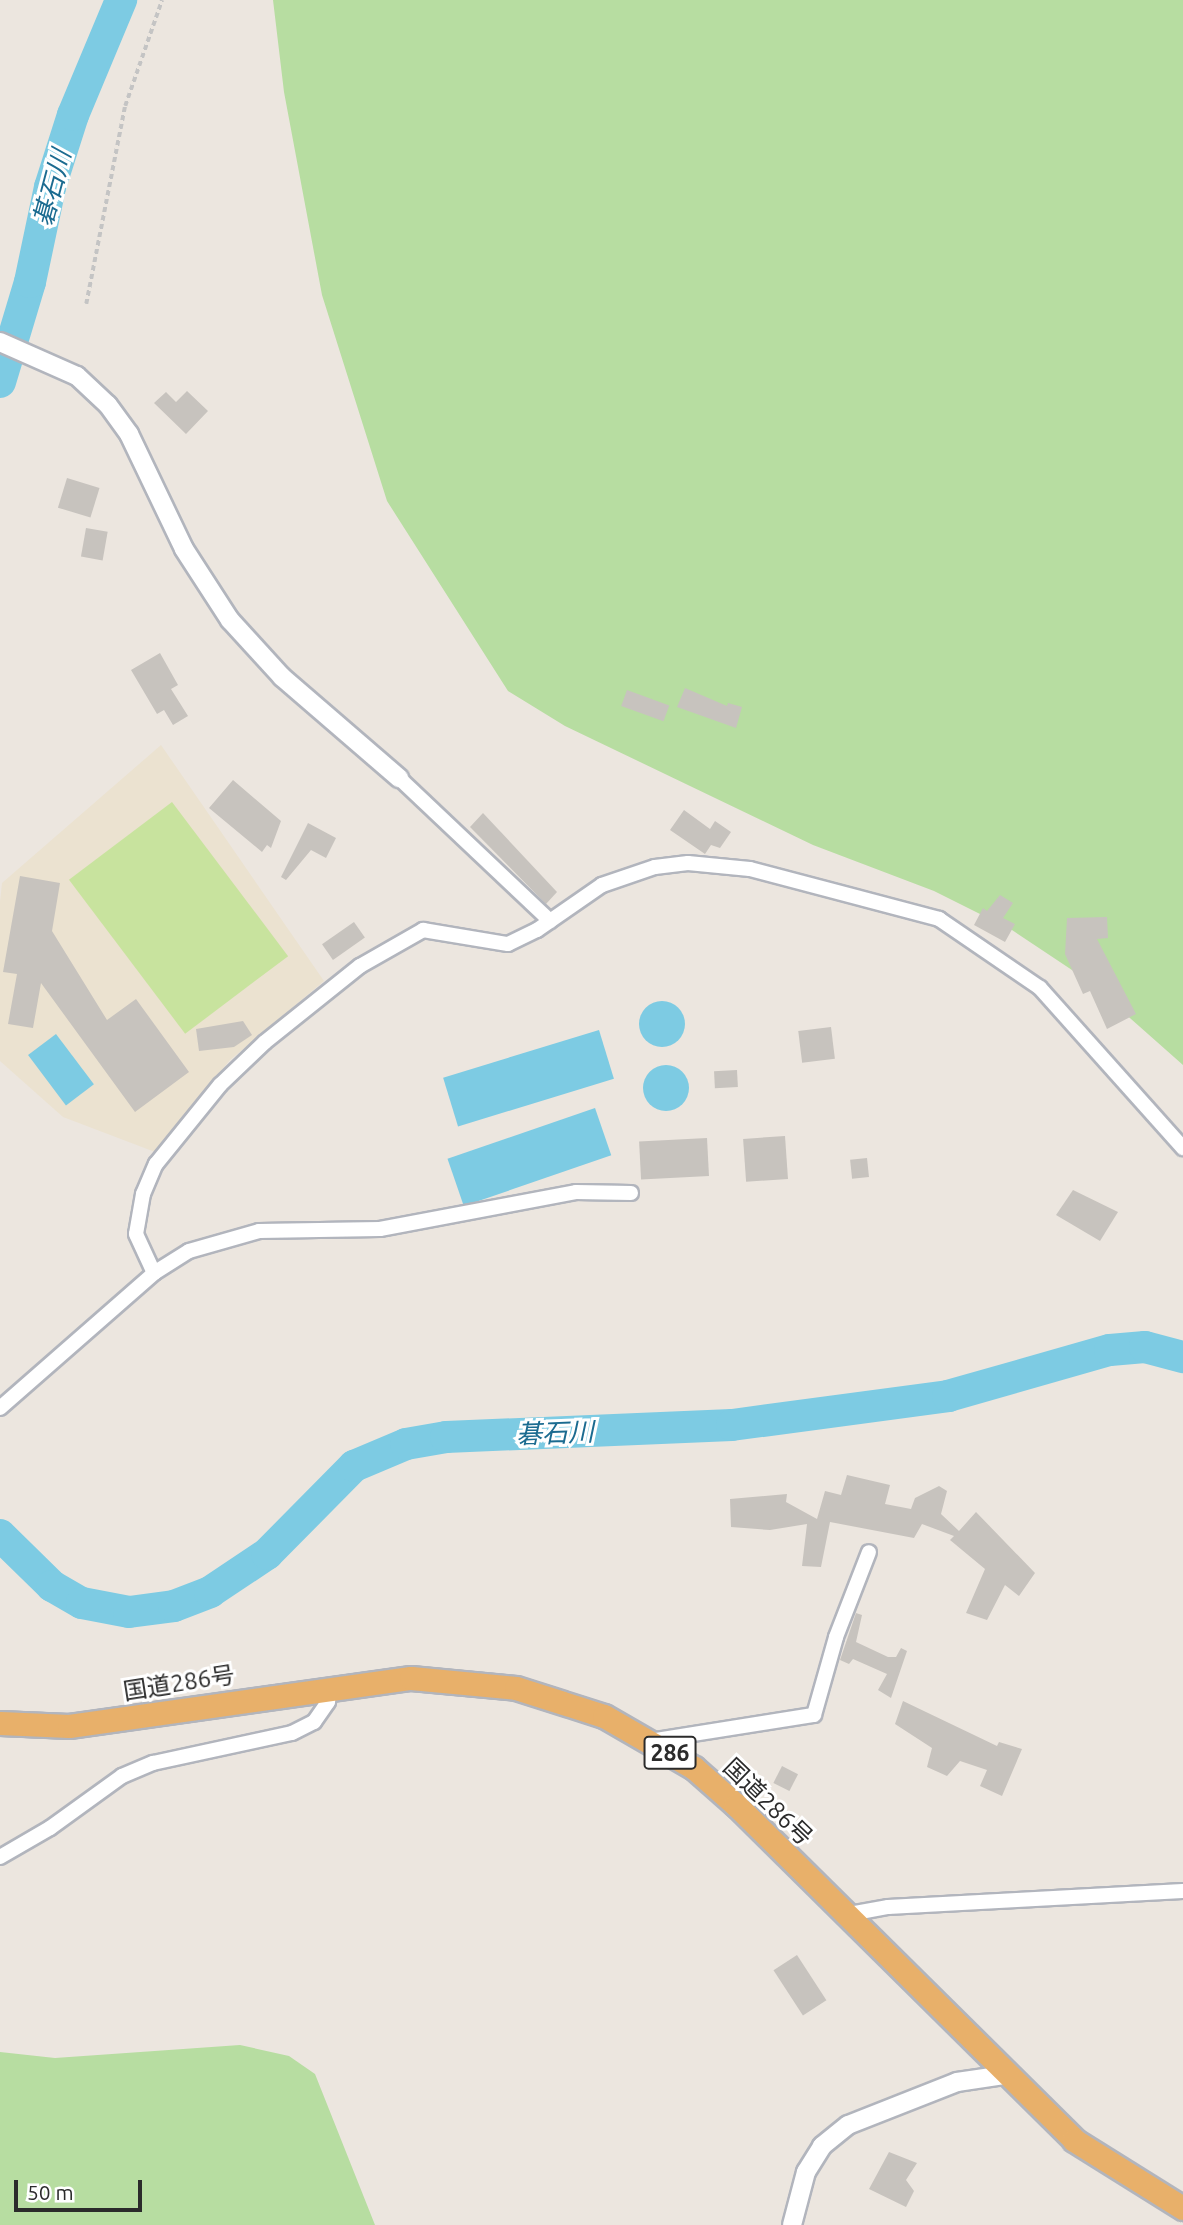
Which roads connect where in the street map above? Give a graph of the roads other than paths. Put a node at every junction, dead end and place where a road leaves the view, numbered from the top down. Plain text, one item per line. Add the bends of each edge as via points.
1 (0, 342) edge
2 (399, 778) joint
3 (550, 921) junction
4 (1183, 1148) edge
5 (631, 1193) dead end
6 (154, 1273) junction
7 (0, 1408) edge
8 (869, 1552) dead end
9 (330, 1686) junction
10 (0, 1723) edge
11 (649, 1741) junction
12 (0, 1857) edge
13 (1183, 1891) edge
14 (844, 1915) junction
15 (1004, 2075) junction
16 (1183, 2208) edge
17 (792, 2225) edge

1 - 2 street via 77,376 129,434 184,549 230,620 282,677
2 - 3 street
3 - 4 street via 602,885 655,867 688,863 750,869 939,919 1040,989
3 - 6 street via 508,944 423,930 360,966 265,1042 220,1085 156,1164 143,1194 136,1234
5 - 6 street via 576,1192 380,1230 259,1231 189,1251
6 - 7 street
8 - 11 street via 836,1637 814,1715
9 - 10 highway, 国道286号 / 286 via 69,1727
9 - 11 highway, 国道286号 / 286 via 411,1678 516,1688 604,1716
9 - 12 street via 328,1702 314,1722 292,1733 153,1763 122,1776
11 - 14 highway, 国道286号 / 286 via 694,1768 736,1805
13 - 14 street via 888,1907
14 - 15 highway, 国道286号 / 286
15 - 16 highway, 国道286号 / 286 via 1074,2140
15 - 17 street via 957,2082 848,2125 822,2146 806,2172

